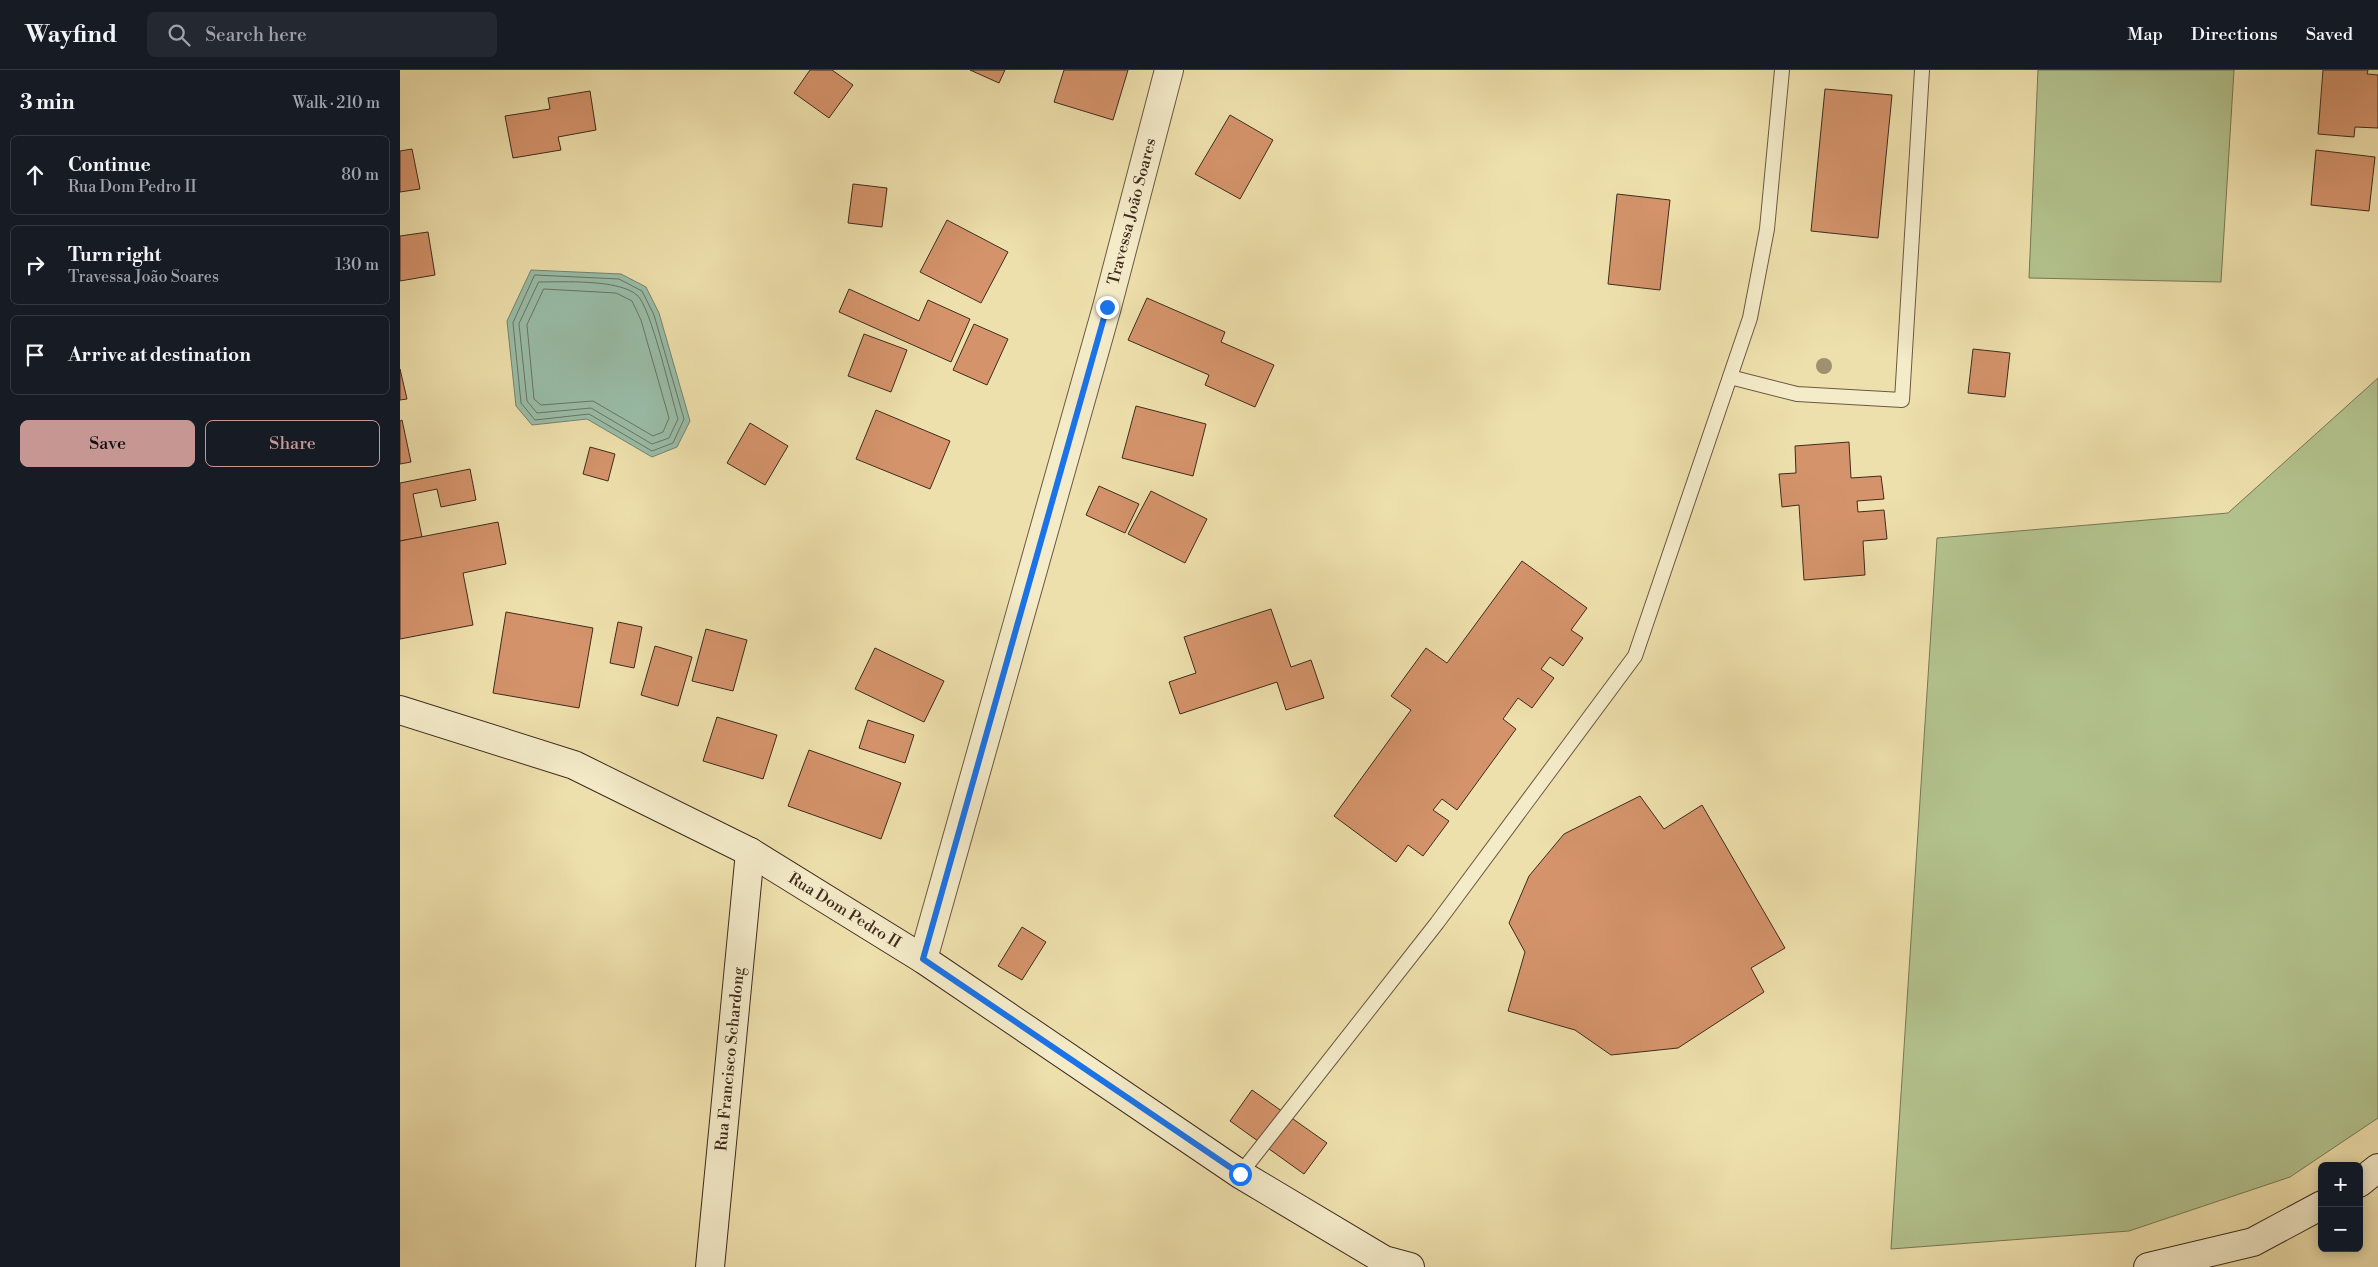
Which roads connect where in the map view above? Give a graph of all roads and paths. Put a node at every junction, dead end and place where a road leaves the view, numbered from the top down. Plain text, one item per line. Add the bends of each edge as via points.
1 (1169, 70) edge
2 (1782, 70) edge
3 (1922, 70) edge
4 (1730, 377) junction
5 (400, 710) edge
6 (750, 852) junction
7 (923, 959) junction
8 (2378, 1168) edge
9 (1240, 1174) junction
10 (2363, 1180) edge
11 (2318, 1207) edge
12 (710, 1267) edge
13 (1410, 1267) edge
14 (2148, 1267) edge

1 - 7 street, Travessa João Soares via 1107,307
2 - 4 lane via 1767,229 1750,318
3 - 4 lane via 1902,400 1797,394
4 - 9 lane via 1635,656 1438,923
5 - 6 street, Rua Dom Pedro II via 574,765
6 - 7 street, Rua Dom Pedro II
6 - 12 street, Rua Francisco Schardong
7 - 9 street, Rua Dom Pedro II
8 - 10 street
9 - 13 street, Rua Dom Pedro II via 1384,1260
11 - 14 street via 2253,1242

